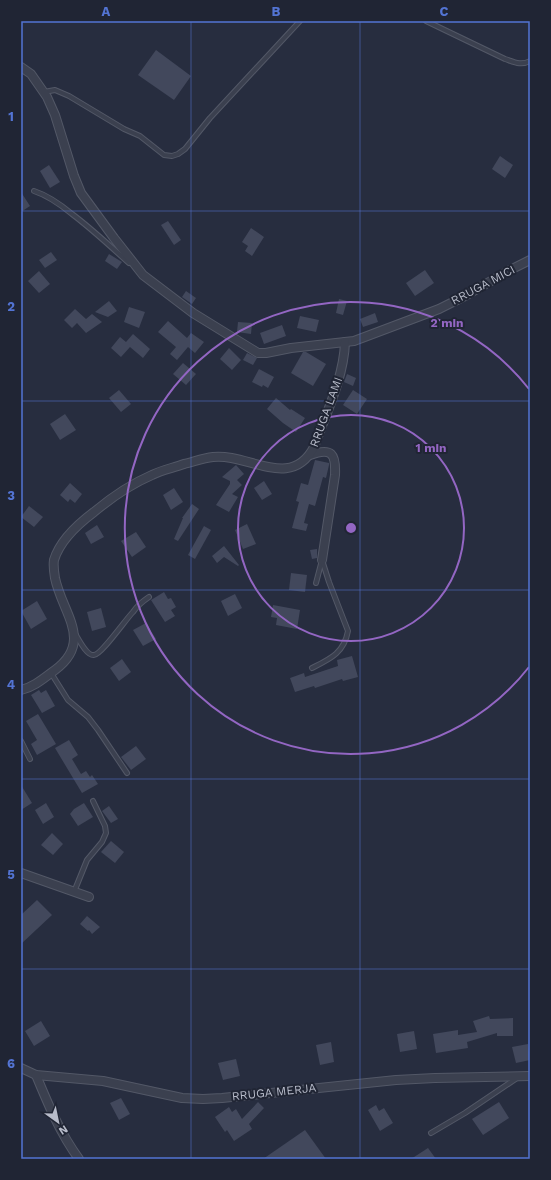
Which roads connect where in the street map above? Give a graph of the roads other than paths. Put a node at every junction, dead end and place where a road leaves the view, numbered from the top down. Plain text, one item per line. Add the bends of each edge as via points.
1 (300, 21) edge
2 (426, 21) edge
3 (530, 61) edge
4 (21, 67) edge
5 (44, 92) junction
6 (34, 191) dead end
7 (530, 260) edge
8 (143, 275) junction
9 (345, 342) junction
10 (310, 455) junction
11 (322, 560) junction
12 (316, 583) dead end
13 (149, 596) dead end
14 (74, 632) junction
15 (312, 668) dead end
16 (51, 673) junction
17 (21, 690) edge
18 (21, 741) edge
19 (30, 759) dead end
20 (127, 773) dead end
21 (94, 801) dead end
22 (21, 873) edge
23 (74, 892) junction
24 (89, 897) dead end
25 (21, 1068) edge
26 (36, 1074) junction
27 (520, 1076) junction
28 (530, 1076) edge
29 (431, 1133) dead end
30 (79, 1159) edge

1 - 5 lane via 210,118 185,149 172,156 164,155 140,136 69,96 55,90
2 - 3 lane via 505,60 518,64
4 - 5 street, RRUGA MICI via 31,74
5 - 8 street, RRUGA MICI via 55,115 81,193
6 - 8 lane via 55,201 86,224
7 - 9 street, RRUGA MICI via 439,309 369,336
8 - 9 street, RRUGA MICI via 193,313 258,353
9 - 10 street, RRUGA LAMI via 344,362 340,375
10 - 11 street via 327,451 332,454 336,463
10 - 14 street, RRUGA LAMI via 296,466 287,469 228,457 197,460 153,474 111,498 66,538 54,561 56,584
11 - 12 lane
11 - 15 lane via 348,631 340,651
13 - 14 lane via 134,610 98,654 89,654
14 - 16 street, RRUGA LAMI via 71,653
16 - 17 street, RRUGA LAMI
16 - 20 lane via 68,700 98,730
18 - 19 lane
21 - 23 lane via 106,833 87,860
22 - 23 street
23 - 24 street
25 - 26 street, RRUGA MERJA
26 - 27 street, RRUGA MERJA via 103,1081 182,1098 203,1099 396,1080
26 - 30 street via 55,1119
27 - 28 street, RRUGA MERJA
27 - 29 lane

